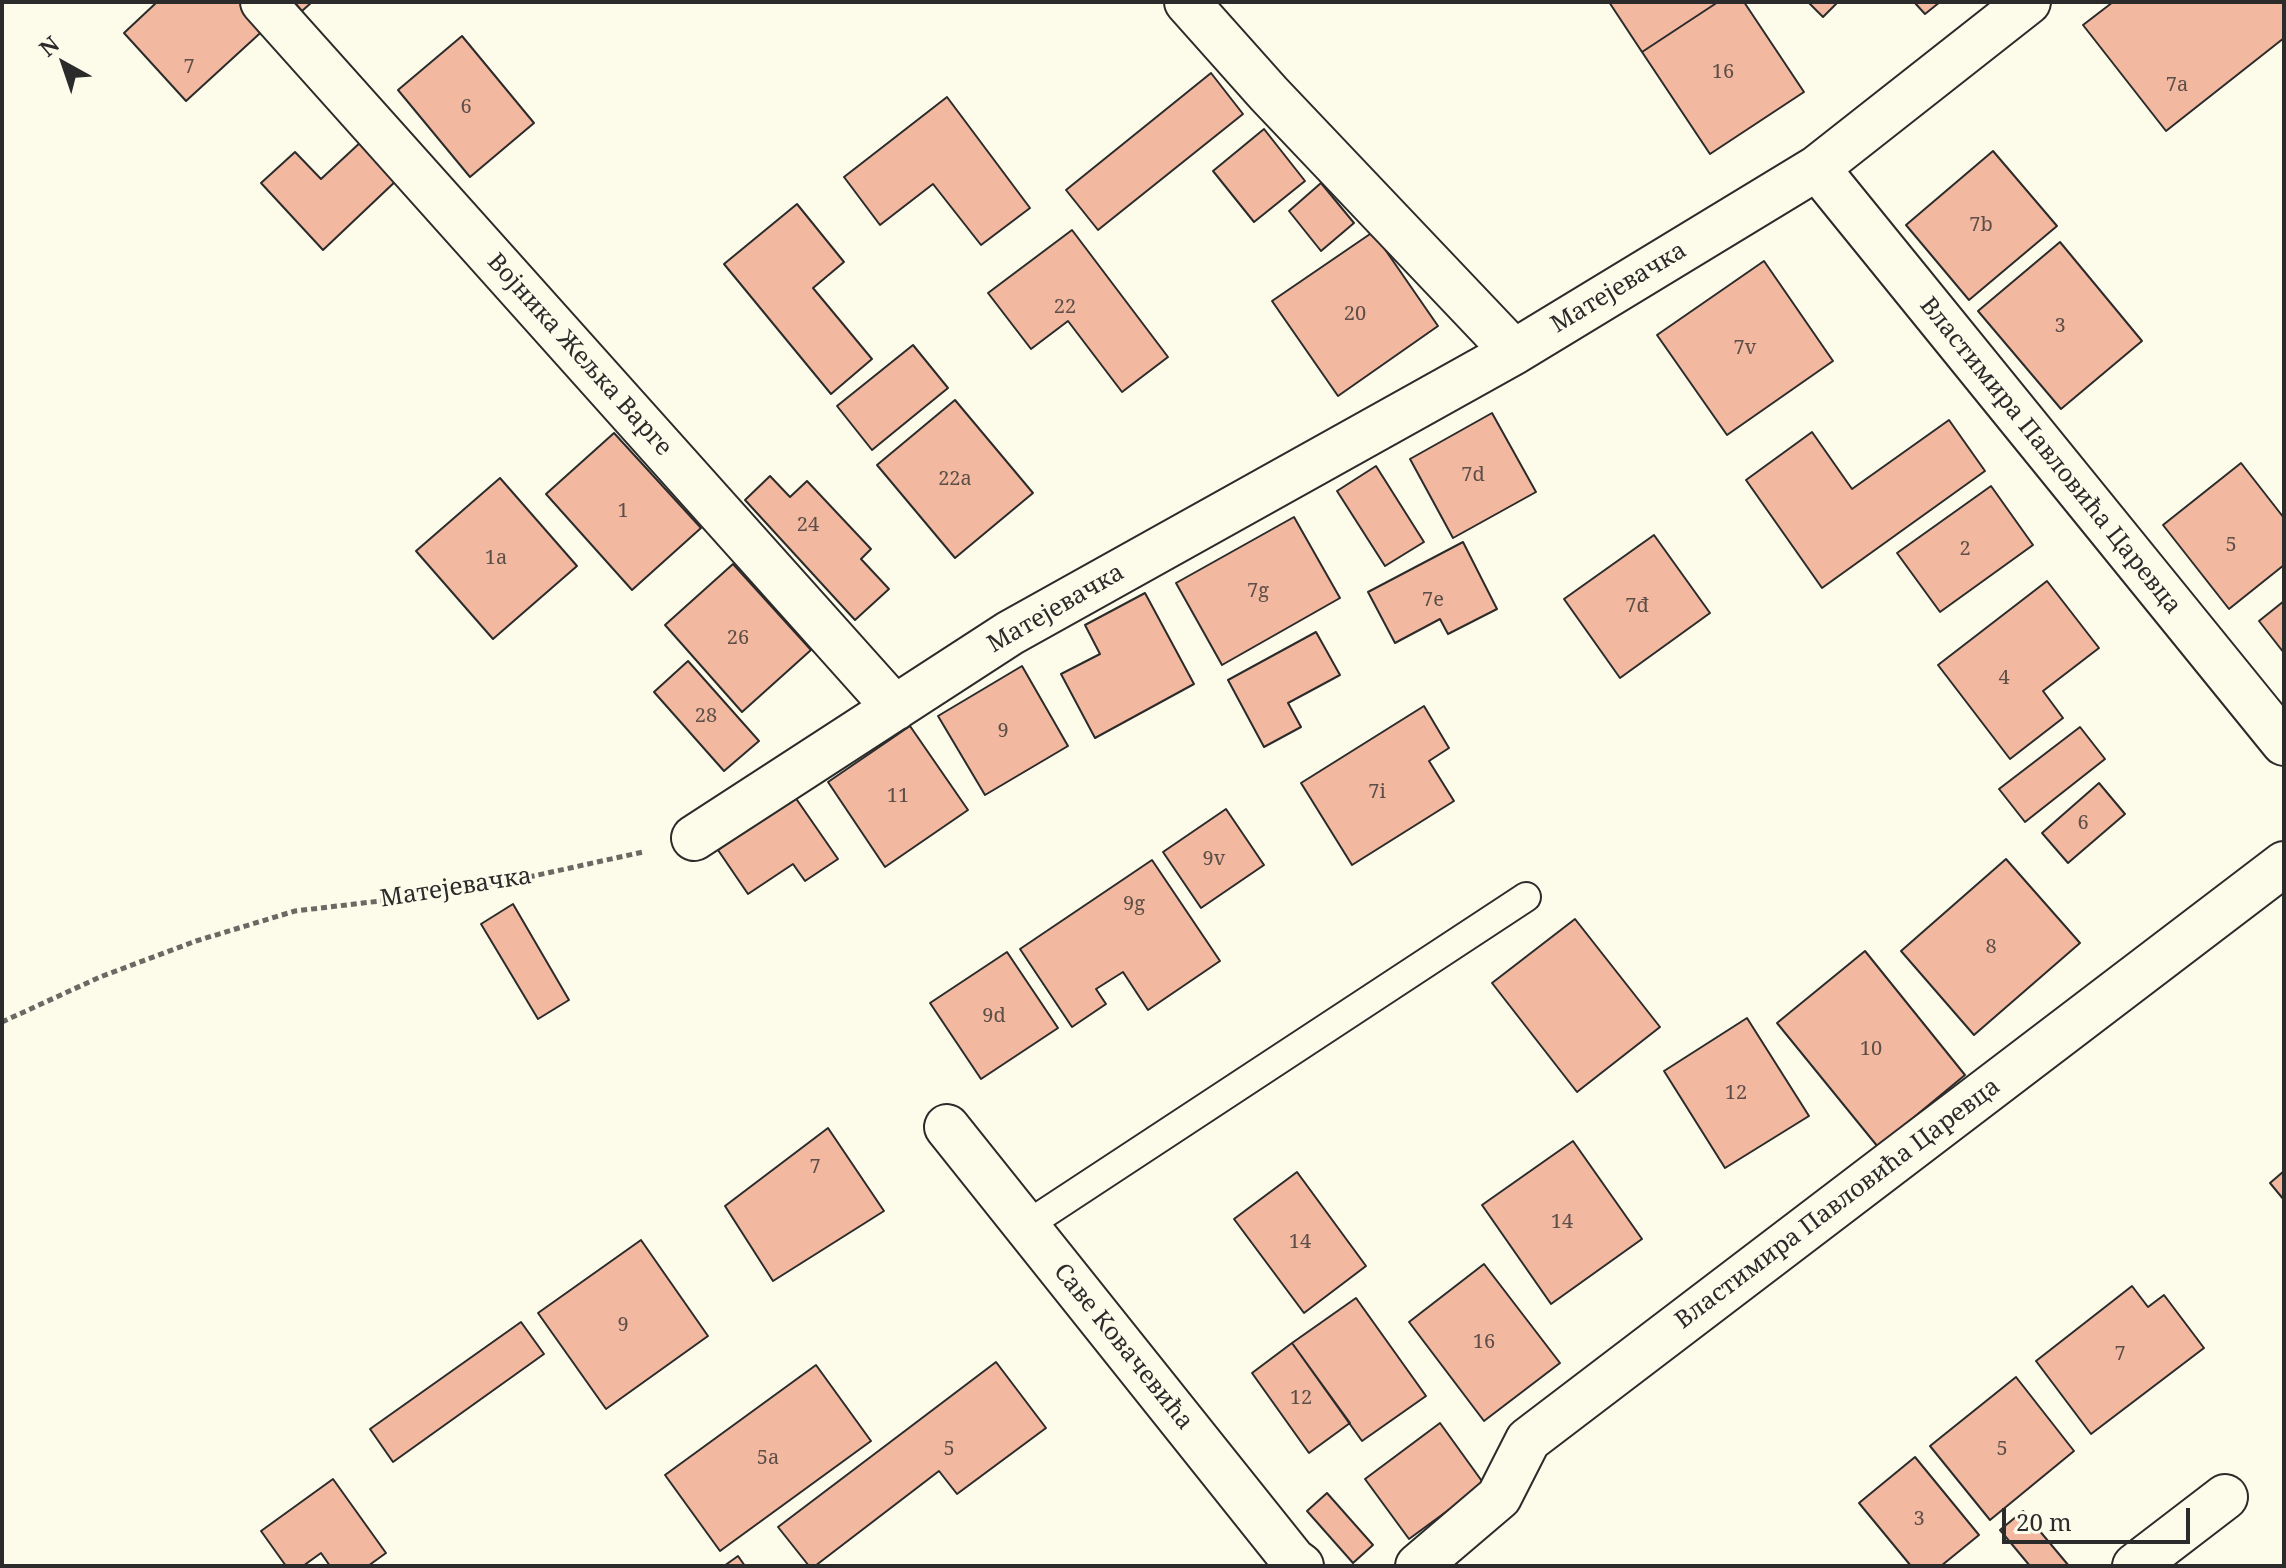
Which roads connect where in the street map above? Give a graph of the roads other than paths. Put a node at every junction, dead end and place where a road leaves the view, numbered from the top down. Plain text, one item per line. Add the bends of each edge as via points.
1 (263, 2) edge
2 (1187, 2) edge
3 (2028, 2) edge
4 (1817, 168) junction
5 (1514, 352) junction
6 (895, 708) junction
7 (2284, 743) edge
8 (694, 838) road end
9 (2284, 864) edge
10 (1526, 897) dead end
11 (947, 1127) dead end
12 (1027, 1225) junction
13 (2225, 1497) dead end
14 (1301, 1566) edge
15 (1418, 1566) edge
16 (2135, 1566) edge

1 - 6 street, Војника Жељка Варге
2 - 5 street
3 - 4 street, Матејевачка
4 - 5 street, Матејевачка
4 - 7 street, Властимира Павловића Царевца
5 - 6 street, Матејевачка via 1010,633
6 - 8 street, Матејевачка
9 - 15 street, Властимира Павловића Царевца via 1528,1440 1499,1497
10 - 12 lane
11 - 12 street, Саве Ковачевића
12 - 14 street, Саве Ковачевића
13 - 16 street

